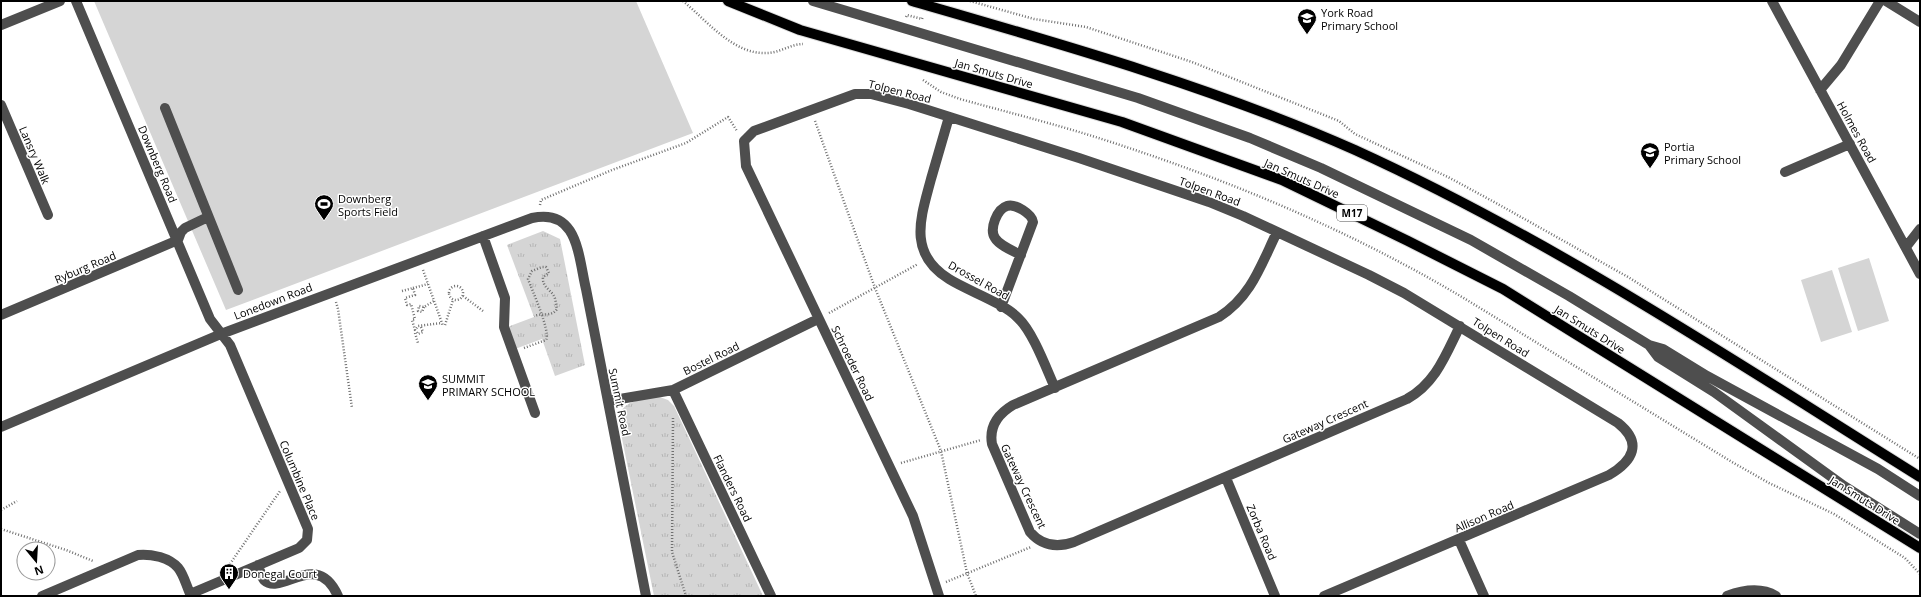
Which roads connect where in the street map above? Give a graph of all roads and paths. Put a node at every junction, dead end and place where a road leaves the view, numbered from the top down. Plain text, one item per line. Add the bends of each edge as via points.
1 (60, 1) edge
2 (76, 1) edge
3 (684, 1) edge
4 (728, 1) edge
5 (813, 1) edge
6 (912, 1) edge
7 (1772, 1) edge
8 (1880, 1) edge
9 (1886, 1) edge
10 (924, 12) dead end
11 (905, 21) dead end
12 (1920, 22) edge
13 (1, 25) edge
14 (808, 44) dead end
15 (1820, 90) junction
16 (1, 105) edge
17 (165, 108) dead end
18 (811, 110) junction
19 (949, 117) junction
20 (744, 141) junction
21 (1850, 144) junction
22 (1786, 172) dead end
23 (48, 216) dead end
24 (539, 216) junction
25 (208, 217) junction
26 (559, 219) joint
27 (1920, 229) edge
28 (1277, 232) junction
29 (483, 236) junction
30 (178, 240) junction
31 (1906, 247) junction
32 (1021, 255) junction
33 (420, 259) junction
34 (927, 259) junction
35 (1920, 274) edge
36 (428, 284) junction
37 (412, 288) junction
38 (875, 288) junction
39 (238, 290) dead end
40 (402, 291) dead end
41 (332, 292) junction
42 (463, 296) junction
43 (453, 300) junction
44 (434, 301) junction
45 (1001, 307) junction
46 (413, 312) junction
47 (483, 312) dead end
48 (540, 314) junction
49 (1, 315) edge
50 (534, 316) dead end
51 (818, 319) junction
52 (443, 325) junction
53 (421, 326) junction
54 (1460, 326) junction
55 (415, 331) junction
56 (221, 334) junction
57 (418, 343) dead end
58 (1649, 345) junction
59 (512, 352) junction
60 (1055, 388) junction
61 (673, 390) junction
62 (608, 401) junction
63 (352, 408) dead end
64 (535, 412) dead end
65 (673, 413) dead end
66 (1, 427) edge
67 (991, 437) junction
68 (1630, 438) joint
69 (941, 451) junction
70 (890, 466) junction
71 (1920, 477) edge
72 (1226, 478) junction
73 (287, 481) junction
74 (1920, 496) edge
75 (17, 501) dead end
76 (1, 510) edge
77 (1, 530) edge
78 (1920, 534) edge
79 (1459, 540) junction
80 (1042, 543) junction
81 (1920, 548) edge
82 (258, 565) junction
83 (109, 568) junction
84 (967, 573) junction
85 (217, 583) junction
86 (937, 591) edge
87 (191, 595) edge
88 (42, 596) edge
89 (338, 596) edge
90 (646, 596) edge
91 (686, 596) edge
92 (771, 596) edge
93 (976, 596) edge
94 (1275, 596) edge
95 (1324, 596) edge
96 (1484, 596) edge
97 (1727, 596) edge
98 (1776, 596) edge

1 - 13 street
2 - 30 street, Downberg Road
3 - 14 path via 738,47 747,51 760,54 774,53 800,44
4 - 81 main road, Jan Smuts Drive / M17 via 800,30 1122,122 1282,180 1408,240 1503,290
5 - 58 street via 1138,98 1250,138 1329,171 1471,240
6 - 71 main road via 1054,42 1232,101 1356,151 1501,223 1595,276
7 - 15 street, Holmes Road
8 - 15 street via 1841,65
9 - 12 street
10 - 11 path via 922,19 907,15
15 - 21 street, Holmes Road
16 - 23 street, Lansry Walk
17 - 25 street
18 - 19 street, Tolpen Road via 862,93
18 - 20 street, Tolpen Road via 758,129
18 - 38 path
19 - 28 street, Tolpen Road via 1209,202
19 - 34 street, Drossel Road via 921,216 920,236
20 - 24 path via 728,117 686,144 612,170 541,200
20 - 51 street, Schroeder Road via 746,166
21 - 22 street
21 - 31 street, Holmes Road
24 - 26 street, Lonedown Road
24 - 29 street, Lonedown Road
25 - 30 street via 185,228
25 - 39 street
26 - 62 street, Summit Road via 569,228 575,243
27 - 31 street
28 - 54 street, Tolpen Road via 1369,275
28 - 60 street, Gateway Crescent via 1250,287 1230,310
29 - 33 street, Lonedown Road
29 - 59 street via 506,298 504,327
30 - 49 street, Ryburg Road
30 - 56 street, Downberg Road via 210,319
31 - 35 street, Holmes Road
32 - 32 street via 1033,220 1029,213 1007,206 1000,210 993,225 993,233 998,241
32 - 45 street
33 - 36 path
33 - 41 street, Lonedown Road
34 - 38 path
34 - 45 street, Drossel Road via 948,279
36 - 37 path
36 - 44 path
37 - 40 path
37 - 46 path via 415,295 405,298 407,305 411,304
38 - 51 path
38 - 69 path
41 - 56 street, Lonedown Road
41 - 63 path via 338,308
42 - 43 path via 458,301
42 - 43 path via 463,291 454,286 449,291
42 - 47 path
43 - 52 path
44 - 46 path via 424,307 419,306 418,310
44 - 52 path
45 - 60 street, Drossel Road via 1018,318 1027,330
46 - 55 path
48 - 48 path via 546,316 555,313 557,309 554,296 542,280 549,271 542,267 532,271 528,279
48 - 50 path
48 - 59 path via 548,333 546,340
51 - 61 street, Bostel Road
51 - 70 street, Schroeder Road
52 - 53 path
53 - 55 path
53 - 55 path via 423,332 418,334
54 - 68 street, Tolpen Road via 1618,423 1628,432
54 - 72 street, Gateway Crescent via 1436,373 1416,394
55 - 57 path
56 - 66 street, Lonedown Road
56 - 73 street, Columbine Place via 230,345
58 - 74 street via 1663,349 1720,384 1878,469
58 - 78 street via 1658,357 1714,392 1844,486
59 - 64 street
60 - 67 street, Gateway Crescent via 1003,412 993,427
61 - 62 street, Bostel Road
61 - 92 street, Flanders Road
62 - 90 street, Summit Road
65 - 91 path via 672,552
67 - 69 path
67 - 80 street, Gateway Crescent via 996,455 1030,532
68 - 79 street, Allison Road via 1633,447 1623,467
69 - 70 path
69 - 84 path
70 - 86 street, Schroeder Road via 913,516
72 - 80 street, Gateway Crescent via 1074,542 1060,546
72 - 94 street, Zorba Road
73 - 82 street, Columbine Place via 305,522 308,540 299,548
73 - 85 path
75 - 76 path
77 - 83 path via 66,550
79 - 95 street, Allison Road
79 - 96 street
80 - 84 path
82 - 85 street, Columbine Place
82 - 89 street via 264,580 272,586 281,586 310,575 319,576 329,581
83 - 87 street, Columbine Place via 142,554 169,560 180,569
83 - 88 street, Columbine Place
84 - 86 path
84 - 93 path
85 - 87 street, Columbine Place
97 - 98 street via 1747,590 1759,590

